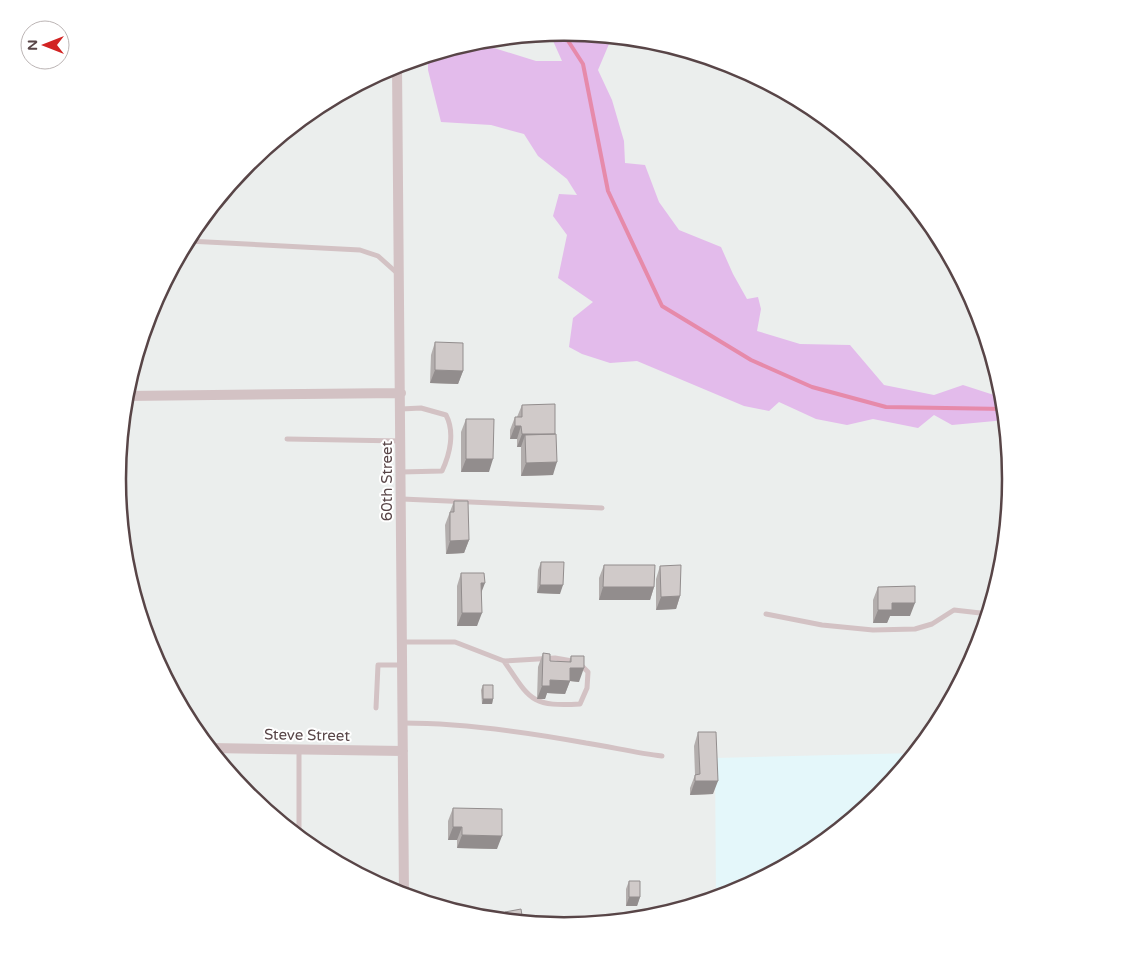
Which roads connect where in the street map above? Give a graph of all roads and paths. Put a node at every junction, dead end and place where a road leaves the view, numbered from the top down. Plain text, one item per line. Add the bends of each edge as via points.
1 (398, 75) edge
2 (197, 241) edge
3 (400, 275) junction
4 (401, 393) junction
5 (135, 396) edge
6 (401, 409) junction
7 (287, 439) dead end
8 (401, 441) junction
9 (401, 472) junction
10 (402, 499) junction
11 (602, 508) dead end
12 (981, 613) edge
13 (766, 614) dead end
14 (402, 642) junction
15 (504, 661) junction
16 (403, 665) junction
17 (376, 708) dead end
18 (403, 723) junction
19 (219, 748) edge
20 (299, 750) junction
21 (403, 751) junction
22 (662, 756) dead end
23 (299, 828) edge
24 (404, 887) edge

1 - 3 street, 60th Street
2 - 3 lane via 360,250 378,256
3 - 4 street, 60th Street
4 - 5 street
4 - 6 street, 60th Street
6 - 8 street, 60th Street
6 - 9 lane via 421,408 446,415 451,424 449,457 442,471
7 - 8 lane
8 - 9 street, 60th Street
9 - 10 street, 60th Street
10 - 11 lane
10 - 14 street, 60th Street
12 - 13 lane via 954,610 932,624 915,629 873,630 822,625
14 - 15 lane via 455,642
14 - 16 street, 60th Street
15 - 15 lane via 555,658 578,662 588,672 587,688 580,704 561,705 530,697
16 - 17 lane via 378,665
16 - 18 street, 60th Street
18 - 21 street, 60th Street
18 - 22 lane via 514,732
19 - 20 street, Steve Street
20 - 21 street, Steve Street
20 - 23 lane
21 - 24 street, 60th Street

